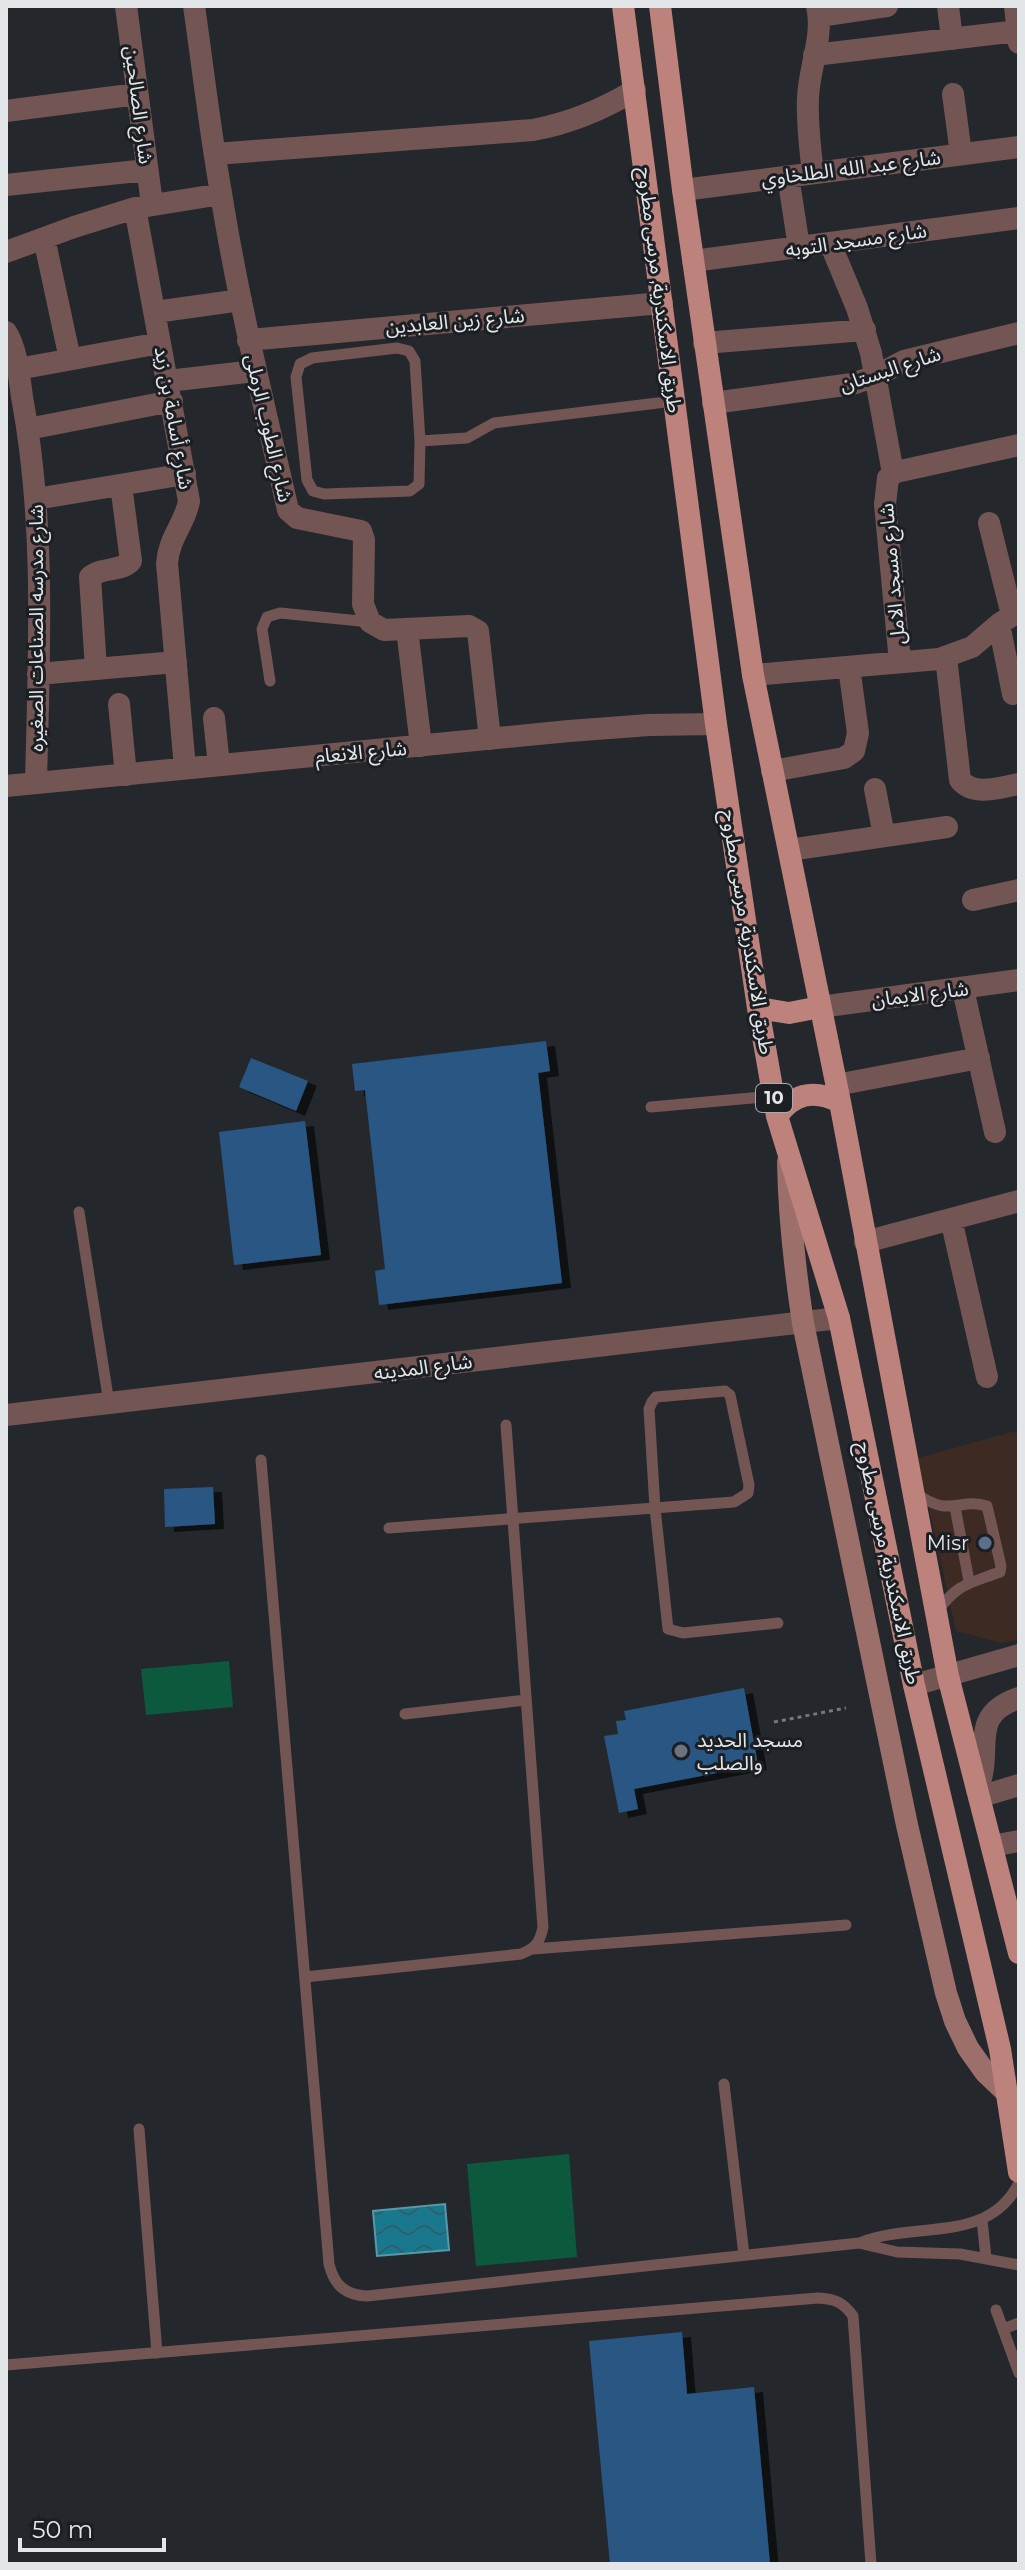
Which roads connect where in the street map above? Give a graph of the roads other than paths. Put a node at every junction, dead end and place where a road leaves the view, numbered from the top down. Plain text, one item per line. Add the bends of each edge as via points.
1 (126, 6) edge
2 (194, 6) edge
3 (623, 6) edge
4 (660, 6) edge
5 (887, 6) edge
6 (948, 6) edge
7 (818, 11) edge
8 (1017, 20) edge
9 (952, 39) junction
10 (814, 55) junction
11 (635, 90) junction
12 (137, 94) junction
13 (953, 94) dead end
14 (6, 111) edge
15 (1019, 147) edge
16 (215, 154) junction
17 (961, 154) junction
18 (147, 170) junction
19 (813, 173) junction
20 (788, 176) junction
21 (6, 185) edge
22 (683, 190) junction
23 (221, 194) junction
24 (144, 206) junction
25 (1019, 218) edge
26 (44, 238) junction
27 (830, 243) junction
28 (799, 247) junction
29 (6, 252) edge
30 (693, 261) junction
31 (241, 300) junction
32 (662, 303) junction
33 (155, 312) junction
34 (865, 330) junction
35 (6, 332) edge
36 (1019, 333) edge
37 (248, 340) junction
38 (160, 343) junction
39 (704, 343) junction
40 (70, 359) junction
41 (18, 369) junction
42 (255, 371) junction
43 (876, 376) junction
44 (170, 391) junction
45 (674, 401) junction
46 (713, 403) junction
47 (28, 429) junction
48 (420, 441) junction
49 (1019, 445) edge
50 (893, 473) junction
51 (185, 474) junction
52 (121, 485) junction
53 (36, 499) junction
54 (989, 523) dead end
55 (1010, 617) edge
56 (370, 622) junction
57 (407, 629) junction
58 (946, 657) junction
59 (176, 662) junction
60 (900, 662) junction
61 (849, 667) junction
62 (96, 669) junction
63 (38, 674) junction
64 (753, 675) junction
65 (270, 681) dead end
66 (1013, 694) dead end
67 (119, 704) dead end
68 (214, 718) dead end
69 (716, 724) junction
70 (490, 739) junction
71 (421, 746) junction
72 (219, 765) junction
73 (185, 768) junction
74 (772, 771) junction
75 (126, 775) junction
76 (36, 783) junction
77 (1019, 784) edge
78 (6, 786) edge
79 (875, 789) dead end
80 (947, 827) dead end
81 (884, 836) junction
82 (789, 850) junction
83 (1019, 890) edge
84 (973, 900) dead end
85 (1019, 980) edge
86 (963, 989) junction
87 (820, 1007) junction
88 (758, 1008) junction
89 (979, 1058) junction
90 (838, 1093) junction
91 (775, 1106) junction
92 (651, 1107) dead end
93 (995, 1132) dead end
94 (788, 1152) junction
95 (1019, 1201) edge
96 (79, 1212) dead end
97 (951, 1219) junction
98 (865, 1242) junction
99 (839, 1318) junction
100 (803, 1323) junction
101 (987, 1377) dead end
102 (109, 1403) junction
103 (6, 1415) edge
104 (506, 1425) dead end
105 (261, 1460) dead end
106 (912, 1489) junction
107 (955, 1507) junction
108 (655, 1508) junction
109 (513, 1518) junction
110 (389, 1528) dead end
111 (969, 1581) junction
112 (936, 1613) junction
113 (778, 1623) dead end
114 (1019, 1655) edge
115 (948, 1676) junction
116 (914, 1685) junction
117 (1019, 1698) edge
118 (526, 1700) junction
119 (405, 1714) dead end
120 (1019, 1785) edge
121 (978, 1793) junction
122 (1019, 1841) edge
123 (992, 1846) junction
124 (1011, 1889) edge
125 (846, 1925) dead end
126 (533, 1949) junction
127 (1019, 1953) edge
128 (305, 1977) junction
129 (724, 2084) dead end
130 (1006, 2092) junction
131 (139, 2129) dead end
132 (1019, 2172) edge
133 (1019, 2183) edge
134 (982, 2220) junction
135 (859, 2243) junction
136 (744, 2255) junction
137 (986, 2258) junction
138 (1019, 2265) edge
139 (996, 2310) dead end
140 (1019, 2323) edge
141 (1003, 2329) junction
142 (1015, 2349) edge
143 (157, 2353) junction
144 (6, 2365) edge
145 (1019, 2373) edge
146 (871, 2564) edge

1 - 12 street, شارع الصالحين
2 - 16 street, شارع الطوب الرملى
3 - 11 main road, طريق الاسكندرية, مرسى مطروح / 10
4 - 22 main road, طريق الاسكندرية, مرسى مطروح
5 - 7 street
6 - 9 street
7 - 10 street
8 - 9 street
9 - 10 street
10 - 19 street via 808,99
11 - 16 street via 587,116 533,130
11 - 32 main road, طريق الاسكندرية, مرسى مطروح / 10
12 - 14 street
12 - 18 street, شارع الصالحين
13 - 17 street
15 - 17 street, شارع عبد الله الطلخاوي
16 - 23 street, شارع الطوب الرملى
17 - 19 street, شارع عبد الله الطلخاوي
18 - 21 street
18 - 24 street, شارع الصالحين
19 - 20 street, شارع عبد الله الطلخاوي
20 - 22 street, شارع عبد الله الطلخاوي
20 - 28 street
22 - 30 main road, طريق الاسكندرية, مرسى مطروح
23 - 24 street
23 - 31 street, شارع الطوب الرملى
24 - 26 street
24 - 33 street, شارع أسامة بن زيد
25 - 27 street, شارع مسجد التوبه
26 - 29 street
26 - 40 street
27 - 28 street, شارع مسجد التوبه
27 - 34 street
28 - 30 street, شارع مسجد التوبه
30 - 39 main road, طريق الاسكندرية, مرسى مطروح
31 - 33 street
31 - 37 street, شارع الطوب الرملى
32 - 37 street, شارع زين العابدين
32 - 45 main road, طريق الاسكندرية, مرسى مطروح / 10
33 - 38 street, شارع أسامة بن زيد
34 - 39 street
34 - 43 street
35 - 41 street, شارع مدرسه الصناعات الصغيره
36 - 43 street, شارع البستان via 904,361
37 - 42 street, شارع الطوب الرملى
38 - 40 street
38 - 44 street, شارع أسامة بن زيد
39 - 46 main road, طريق الاسكندرية, مرسى مطروح
40 - 41 street
41 - 47 street, شارع مدرسه الصناعات الصغيره
42 - 44 street
42 - 56 street, شارع الطوب الرملى via 290,513 363,534 363,604
43 - 46 street, شارع البستان via 839,387
43 - 50 street
44 - 47 street
44 - 51 street, شارع أسامة بن زيد
45 - 48 lane via 494,423 467,438
45 - 69 main road, طريق الاسكندرية, مرسى مطروح / 10
46 - 64 main road, طريق الاسكندرية, مرسى مطروح
47 - 53 street, شارع مدرسه الصناعات الصغيره
48 - 48 lane via 415,361 409,351 312,358 300,364 296,377 307,480 313,491 410,491 421,478
49 - 50 street, شارع مسجد الامل
50 - 60 street, شارع مسجد الامل via 885,504
51 - 52 street
51 - 59 street, شارع أسامة بن زيد via 187,511 171,540 167,563
52 - 53 street
52 - 62 street via 131,561 90,577
53 - 63 street, شارع مدرسه الصناعات الصغيره
54 - 55 street
55 - 58 street via 972,647
55 - 66 street
56 - 57 street via 384,630
56 - 65 lane via 280,613 267,617 262,629
57 - 70 street via 469,626 478,631
57 - 71 street
58 - 60 street
58 - 77 street via 960,780 977,790
59 - 62 street
59 - 73 street, شارع أسامة بن زيد
60 - 61 street
61 - 64 street
61 - 74 street via 858,740 854,751 844,758
62 - 63 street
63 - 76 street, شارع مدرسه الصناعات الصغيره
64 - 74 main road, طريق الاسكندرية, مرسى مطروح
67 - 75 street
68 - 72 street
69 - 70 street, شارع الانعام via 622,726
69 - 88 main road, طريق الاسكندرية, مرسى مطروح / 10
70 - 71 street, شارع الانعام
71 - 72 street, شارع الانعام
72 - 73 street, شارع الانعام
73 - 75 street, شارع الانعام
74 - 82 main road, طريق الاسكندرية, مرسى مطروح
75 - 76 street, شارع الانعام
76 - 78 street, شارع الانعام
79 - 81 street
80 - 81 street
81 - 82 street
82 - 87 main road, طريق الاسكندرية, مرسى مطروح
83 - 84 street
85 - 86 street, شارع الايمان
86 - 87 street, شارع الايمان
86 - 89 street
87 - 88 main road via 789,1013
87 - 90 main road, طريق الاسكندرية, مرسى مطروح
88 - 91 main road, طريق الاسكندرية, مرسى مطروح / 10
89 - 90 street
89 - 93 street
90 - 91 main road via 812,1093
90 - 98 main road, طريق الاسكندرية, مرسى مطروح
91 - 92 lane
91 - 94 main road, طريق الاسكندرية, مرسى مطروح / 10
94 - 99 main road, طريق الاسكندرية, مرسى مطروح / 10
94 - 100 main road
95 - 97 street
96 - 102 lane
97 - 98 street
97 - 101 street
98 - 106 main road, طريق الاسكندرية, مرسى مطروح
99 - 100 street, شارع المدينه
99 - 116 main road, طريق الاسكندرية, مرسى مطروح / 10
100 - 102 street, شارع المدينه
100 - 130 main road via 946,1993 968,2048
102 - 103 street, شارع المدينه
104 - 109 lane
105 - 128 lane
106 - 107 lane via 939,1506
106 - 112 main road, طريق الاسكندرية, مرسى مطروح
107 - 111 lane
107 - 111 lane via 987,1506 1001,1566 1000,1572
108 - 108 lane via 734,1502 748,1493 725,1391 656,1397 652,1402
108 - 109 lane
108 - 113 lane via 668,1629 683,1633
109 - 110 lane
109 - 118 lane
111 - 112 lane
112 - 115 main road, طريق الاسكندرية, مرسى مطروح
114 - 115 street
115 - 116 street
115 - 121 main road, طريق الاسكندرية, مرسى مطروح
116 - 130 main road, طريق الاسكندرية, مرسى مطروح / 10
117 - 121 street via 995,1710 987,1723
118 - 119 lane
118 - 126 lane via 543,1927
120 - 121 street
121 - 123 main road, طريق الاسكندرية, مرسى مطروح
122 - 123 street
123 - 124 main road, طريق الاسكندرية, مرسى مطروح
124 - 127 main road, طريق الاسكندرية, مرسى مطروح
125 - 126 lane
126 - 128 lane
128 - 136 lane via 329,2264 346,2291 367,2296
129 - 136 lane
130 - 132 main road, طريق الاسكندرية, مرسى مطروح / 10
131 - 143 lane
133 - 134 lane via 1012,2198
134 - 135 lane via 899,2231
134 - 137 lane
135 - 136 lane
135 - 137 lane via 897,2252
137 - 138 lane
139 - 141 lane
140 - 141 lane
141 - 142 lane
142 - 145 lane
143 - 144 lane
143 - 146 lane via 834,2299 853,2316

